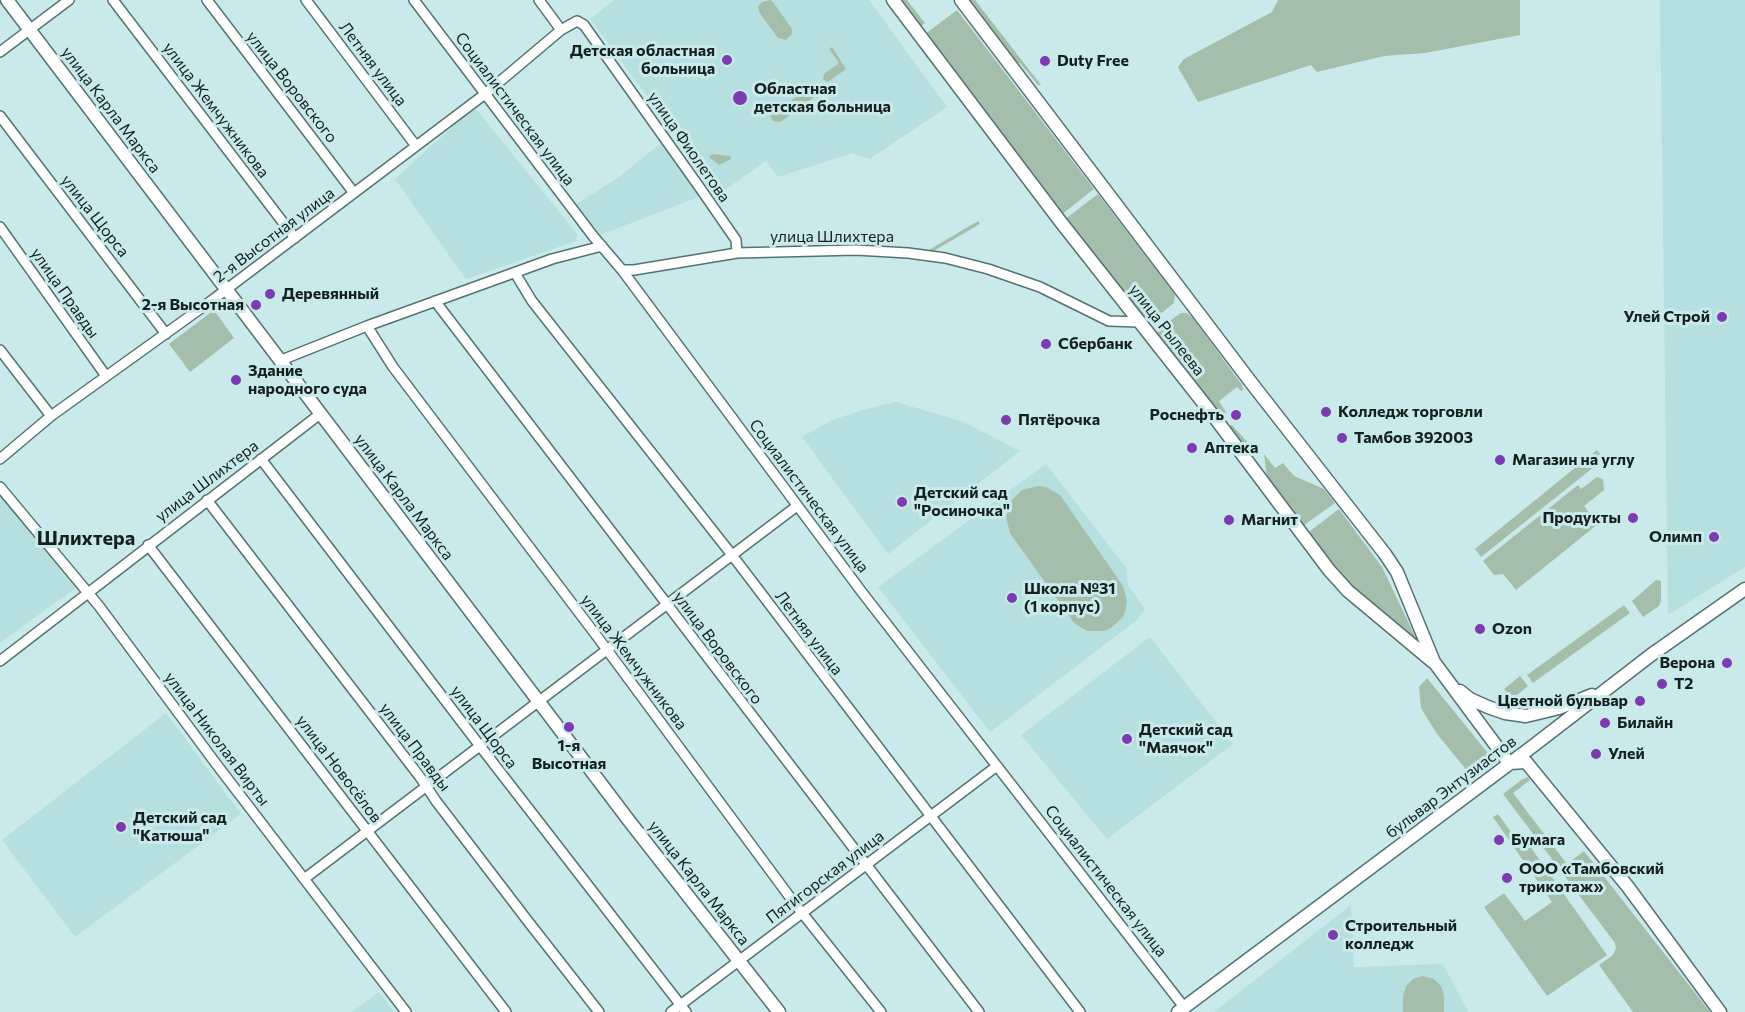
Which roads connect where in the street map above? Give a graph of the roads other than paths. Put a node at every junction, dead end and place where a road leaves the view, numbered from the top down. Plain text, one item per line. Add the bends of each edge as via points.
1 (7, 0) edge
2 (69, 0) edge
3 (113, 0) edge
4 (207, 0) edge
5 (306, 0) edge
6 (414, 0) edge
7 (539, 0) edge
8 (893, 0) edge
9 (961, 0) edge
10 (30, 30) junction
11 (561, 30) junction
12 (0, 52) edge
13 (485, 94) junction
14 (0, 116) edge
15 (416, 146) junction
16 (354, 193) junction
17 (0, 227) edge
18 (295, 238) junction
19 (602, 246) junction
20 (737, 253) junction
21 (622, 270) junction
22 (515, 273) junction
23 (226, 290) junction
24 (435, 301) junction
25 (1139, 322) junction
26 (367, 326) junction
27 (166, 334) junction
28 (0, 350) edge
29 (279, 361) junction
30 (106, 376) junction
31 (320, 414) junction
32 (51, 416) junction
33 (0, 459) edge
34 (261, 459) junction
35 (0, 487) edge
36 (207, 500) junction
37 (797, 506) junction
38 (148, 545) junction
39 (732, 555) junction
40 (1745, 589) edge
41 (87, 593) junction
42 (666, 605) junction
43 (606, 650) junction
44 (0, 661) edge
45 (1434, 662) junction
46 (1449, 684) junction
47 (1606, 690) junction
48 (539, 701) junction
49 (480, 746) junction
50 (1509, 763) junction
51 (997, 766) junction
52 (427, 786) junction
53 (930, 816) junction
54 (368, 831) junction
55 (865, 865) junction
56 (304, 879) junction
57 (802, 913) junction
58 (739, 961) junction
59 (684, 1008) edge
60 (1181, 1010) edge
61 (406, 1012) edge
62 (506, 1012) edge
63 (599, 1012) edge
64 (671, 1012) edge
65 (779, 1012) edge
66 (881, 1012) edge
67 (979, 1012) edge
68 (1080, 1012) edge
69 (1720, 1012) edge

1 - 10 main road, улица Карла Маркса
2 - 10 street
3 - 18 street, улица Жемчужникова
4 - 16 street, улица Воровского
5 - 15 street, Летняя улица
6 - 13 street, Социалистическая улица
7 - 11 street
8 - 25 main road, улица Рылеева
9 - 45 main road, улица Рылеева via 1385,554 1397,572
10 - 12 street
10 - 23 main road, улица Карла Маркса
11 - 13 street, 2-я Высотная улица
11 - 20 street, улица Фиолетова via 577,21 584,25 736,240
13 - 15 street, 2-я Высотная улица
13 - 19 street, Социалистическая улица
14 - 27 street, улица Щорса
15 - 16 street, 2-я Высотная улица
16 - 18 street, 2-я Высотная улица
17 - 30 street, улица Правды
18 - 23 street, 2-я Высотная улица
19 - 21 street, Социалистическая улица
19 - 22 street
20 - 21 street, улица Шлихтера
20 - 25 street, улица Шлихтера via 856,250 945,258 1040,288 1109,321
21 - 37 street, Социалистическая улица
22 - 24 street
22 - 39 street, Летняя улица via 532,301
23 - 27 street, 2-я Высотная улица
23 - 29 main road, улица Карла Маркса
24 - 26 street
24 - 42 street, улица Воровского
25 - 45 main road, улица Рылеева via 1329,570 1348,591
26 - 29 street
26 - 43 street, улица Жемчужникова via 393,367
27 - 30 street, 2-я Высотная улица
28 - 32 street
29 - 31 main road, улица Карла Маркса
30 - 32 street, 2-я Высотная улица
31 - 34 street, улица Шлихтера
31 - 48 main road, улица Карла Маркса
32 - 33 street, 2-я Высотная улица
34 - 36 street, улица Шлихтера
34 - 49 street, улица Щорса
35 - 41 street, улица Николая Вирты
36 - 38 street, улица Шлихтера
36 - 52 street, улица Правды
37 - 39 street
37 - 51 street, Социалистическая улица
38 - 41 street, улица Шлихтера
38 - 54 street, улица Новосёлов
39 - 42 street
39 - 53 street, Летняя улица
40 - 47 main road, бульвар Энтузиастов
41 - 44 street, улица Шлихтера
41 - 56 street, улица Николая Вирты
42 - 43 street
42 - 55 street, улица Воровского
43 - 48 street
43 - 57 street, улица Жемчужникова
45 - 46 main road, улица Рылеева
46 - 47 main road via 1488,707 1526,716
46 - 50 main road, улица Рылеева
47 - 50 main road, бульвар Энтузиастов
48 - 49 street
48 - 58 main road, улица Карла Маркса
49 - 52 street
49 - 59 street, улица Щорса
50 - 60 main road, бульвар Энтузиастов
50 - 69 main road via 1526,762 1628,887
51 - 53 street, Пятигорская улица
51 - 60 street, Социалистическая улица
52 - 54 street
52 - 63 street, улица Правды
53 - 55 street, Пятигорская улица
53 - 68 street, Летняя улица
54 - 56 street
54 - 62 street, улица Новосёлов
55 - 57 street, Пятигорская улица
55 - 67 street, улица Воровского
56 - 61 street, улица Николая Вирты
57 - 58 street, Пятигорская улица
57 - 66 street, улица Жемчужникова
58 - 59 street, Пятигорская улица
58 - 65 main road, улица Карла Маркса
59 - 64 street, Пятигорская улица

